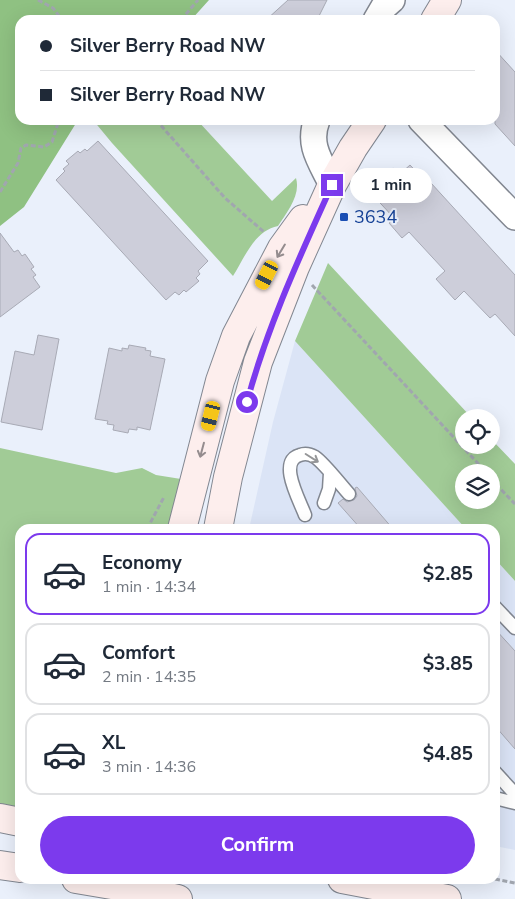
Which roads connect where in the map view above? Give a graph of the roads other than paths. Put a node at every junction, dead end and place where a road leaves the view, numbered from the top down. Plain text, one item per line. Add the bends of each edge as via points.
1 (392, 0) edge
2 (447, 0) edge
3 (379, 15) edge
4 (438, 15) edge
5 (315, 125) edge
6 (369, 125) edge
7 (426, 125) edge
8 (332, 185) junction
9 (515, 218) edge
10 (330, 473) junction
11 (349, 494) dead end
12 (324, 503) dead end
13 (305, 516) dead end
14 (183, 524) edge
15 (219, 524) edge
16 (500, 612) edge
17 (515, 628) edge
18 (500, 778) edge
19 (515, 794) edge
20 (500, 799) edge
21 (515, 803) edge
22 (0, 818) edge
23 (15, 821) edge
24 (0, 865) edge
25 (15, 867) edge
26 (368, 884) edge
27 (90, 885) edge
28 (135, 886) edge
29 (178, 899) edge
30 (448, 899) edge

1 - 3 street
2 - 4 street
5 - 8 street via 313,146
6 - 8 street
7 - 9 street
8 -> 14 street via 297,225 282,248 236,336 220,381
8 - 15 street via 295,266 258,362
10 - 11 lane
10 - 12 lane
13 -> 10 lane via 289,463 294,456 305,453
16 - 17 lane
18 - 19 lane
20 - 21 lane
22 - 23 street
24 - 25 street
26 - 30 street
27 - 28 street
28 - 29 street

